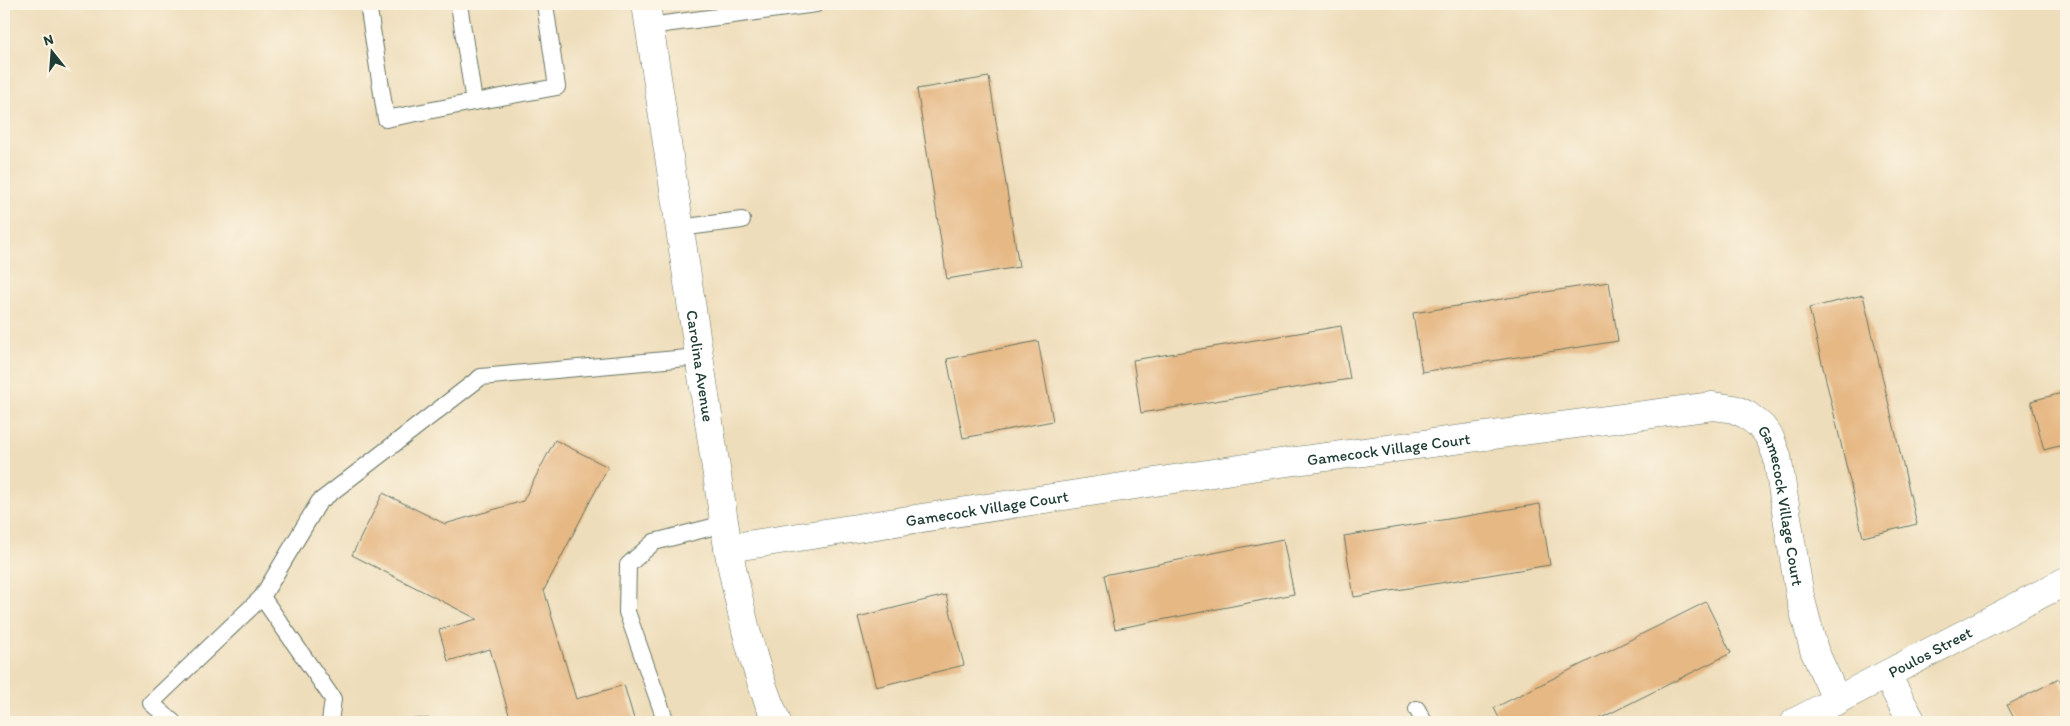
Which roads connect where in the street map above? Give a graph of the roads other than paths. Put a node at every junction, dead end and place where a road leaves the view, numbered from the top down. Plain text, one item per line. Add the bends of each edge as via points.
1 (368, 4) edge
2 (459, 4) edge
3 (545, 4) edge
4 (816, 4) edge
5 (724, 10) edge
6 (648, 15) edge
7 (474, 102) junction
8 (742, 220) dead end
9 (679, 228) junction
10 (698, 357) junction
11 (726, 536) junction
12 (2066, 581) edge
13 (262, 597) junction
14 (1887, 676) junction
15 (1837, 701) junction
16 (173, 722) edge
17 (330, 722) edge
18 (666, 722) edge
19 (777, 722) edge
20 (1795, 722) edge
21 (1912, 722) edge

1 - 7 lane via 386,118
2 - 7 lane
3 - 7 lane via 557,87
4 - 5 lane
5 - 6 lane
6 - 9 street, Carolina Avenue
8 - 9 lane
9 - 10 street, Carolina Avenue
10 - 11 street, Carolina Avenue
10 - 13 lane via 481,377 319,502
11 - 15 street, Gamecock Village Court via 1713,406 1734,409 1762,427 1777,456 1800,596 1814,650
11 - 18 lane via 654,542 628,565 627,612
11 - 19 street, Carolina Avenue via 745,630
12 - 14 street, Poulos Street
13 - 16 lane via 151,703
13 - 17 lane via 333,699
14 - 15 street, Poulos Street
14 - 21 street
15 - 20 street, Poulos Street

